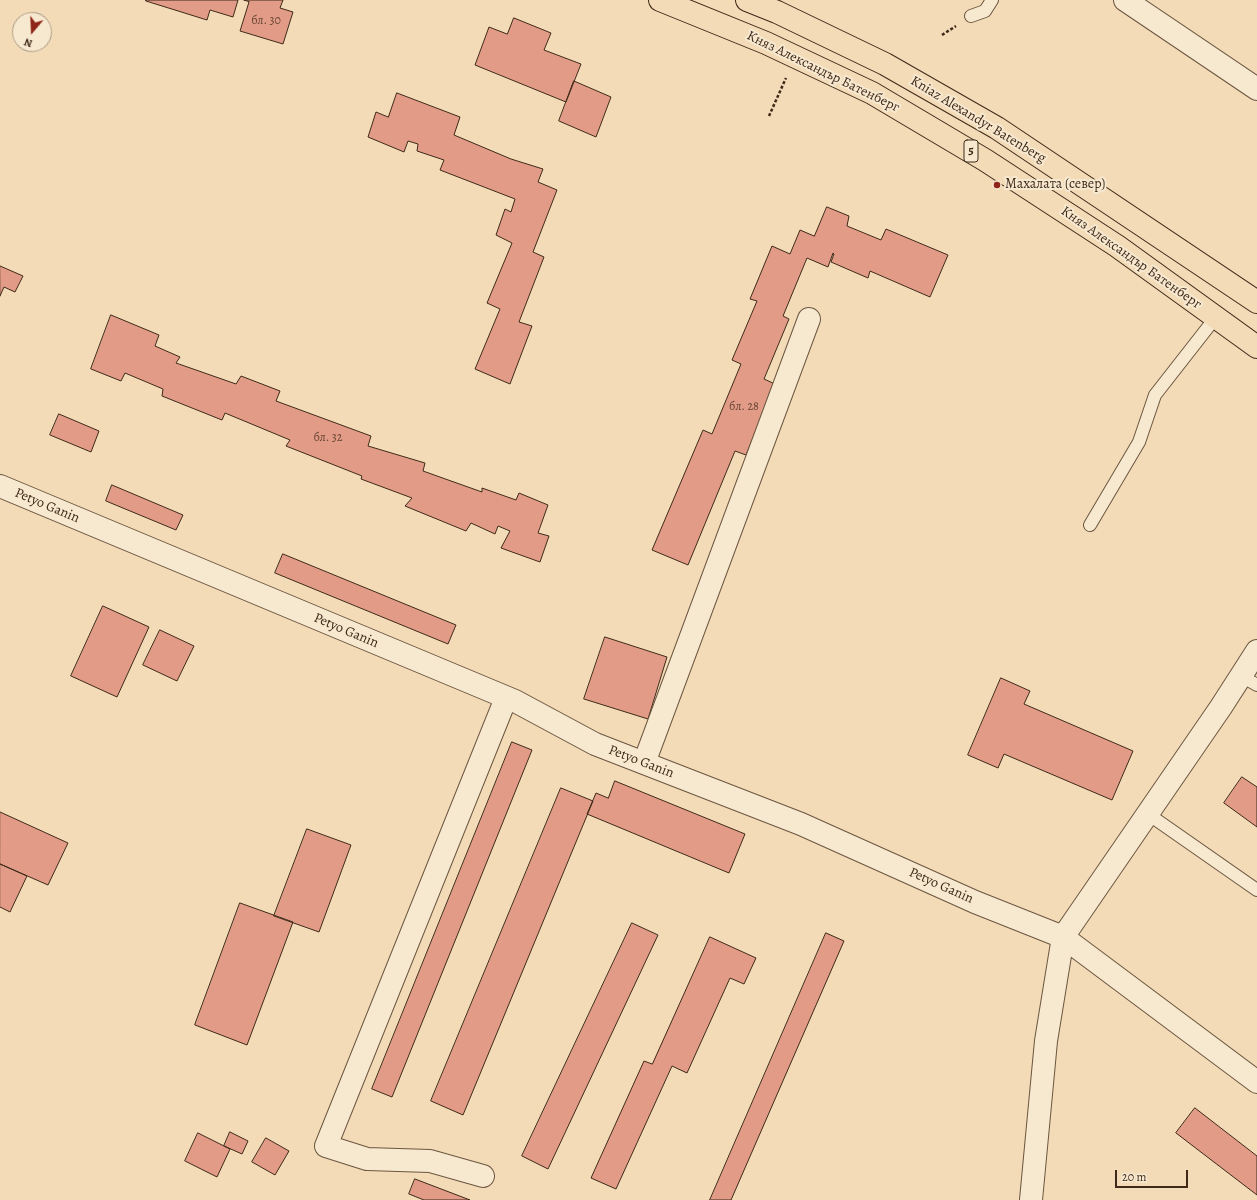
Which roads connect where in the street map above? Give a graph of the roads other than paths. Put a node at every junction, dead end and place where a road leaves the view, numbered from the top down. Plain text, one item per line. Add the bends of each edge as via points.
1 (660, 0) edge
2 (747, 0) edge
3 (992, 0) edge
4 (1125, 0) edge
5 (971, 16) dead end
6 (1257, 89) edge
7 (1257, 302) edge
8 (1216, 317) junction
9 (809, 319) dead end
10 (1257, 347) edge
11 (0, 486) edge
12 (1090, 524) dead end
13 (1257, 651) edge
14 (1249, 680) edge
15 (506, 698) junction
16 (644, 763) junction
17 (1148, 814) junction
18 (1257, 890) edge
19 (1063, 937) junction
20 (1257, 1082) edge
21 (483, 1176) dead end
22 (1031, 1200) edge

1 - 8 main road, Княз Александър Батенберг / 5 via 766,43 872,93 985,160 1117,246
2 - 7 main road, Kniaz Alexandyr Batenberg / 5 via 885,64 997,128
3 - 5 lane via 985,11
4 - 6 street
8 - 10 main road, Княз Александър Батенберг / 5
8 - 12 lane via 1155,395 1139,442
9 - 16 street
11 - 15 street, Petyo Ganin
13 - 14 street
14 - 17 street
15 - 16 street, Petyo Ganin via 595,744
15 - 21 street via 326,1146 367,1160 430,1161
16 - 19 street, Petyo Ganin via 801,824 975,902
17 - 18 lane
17 - 19 street
19 - 20 street, Petyo Ganin
19 - 22 street via 1046,1041

